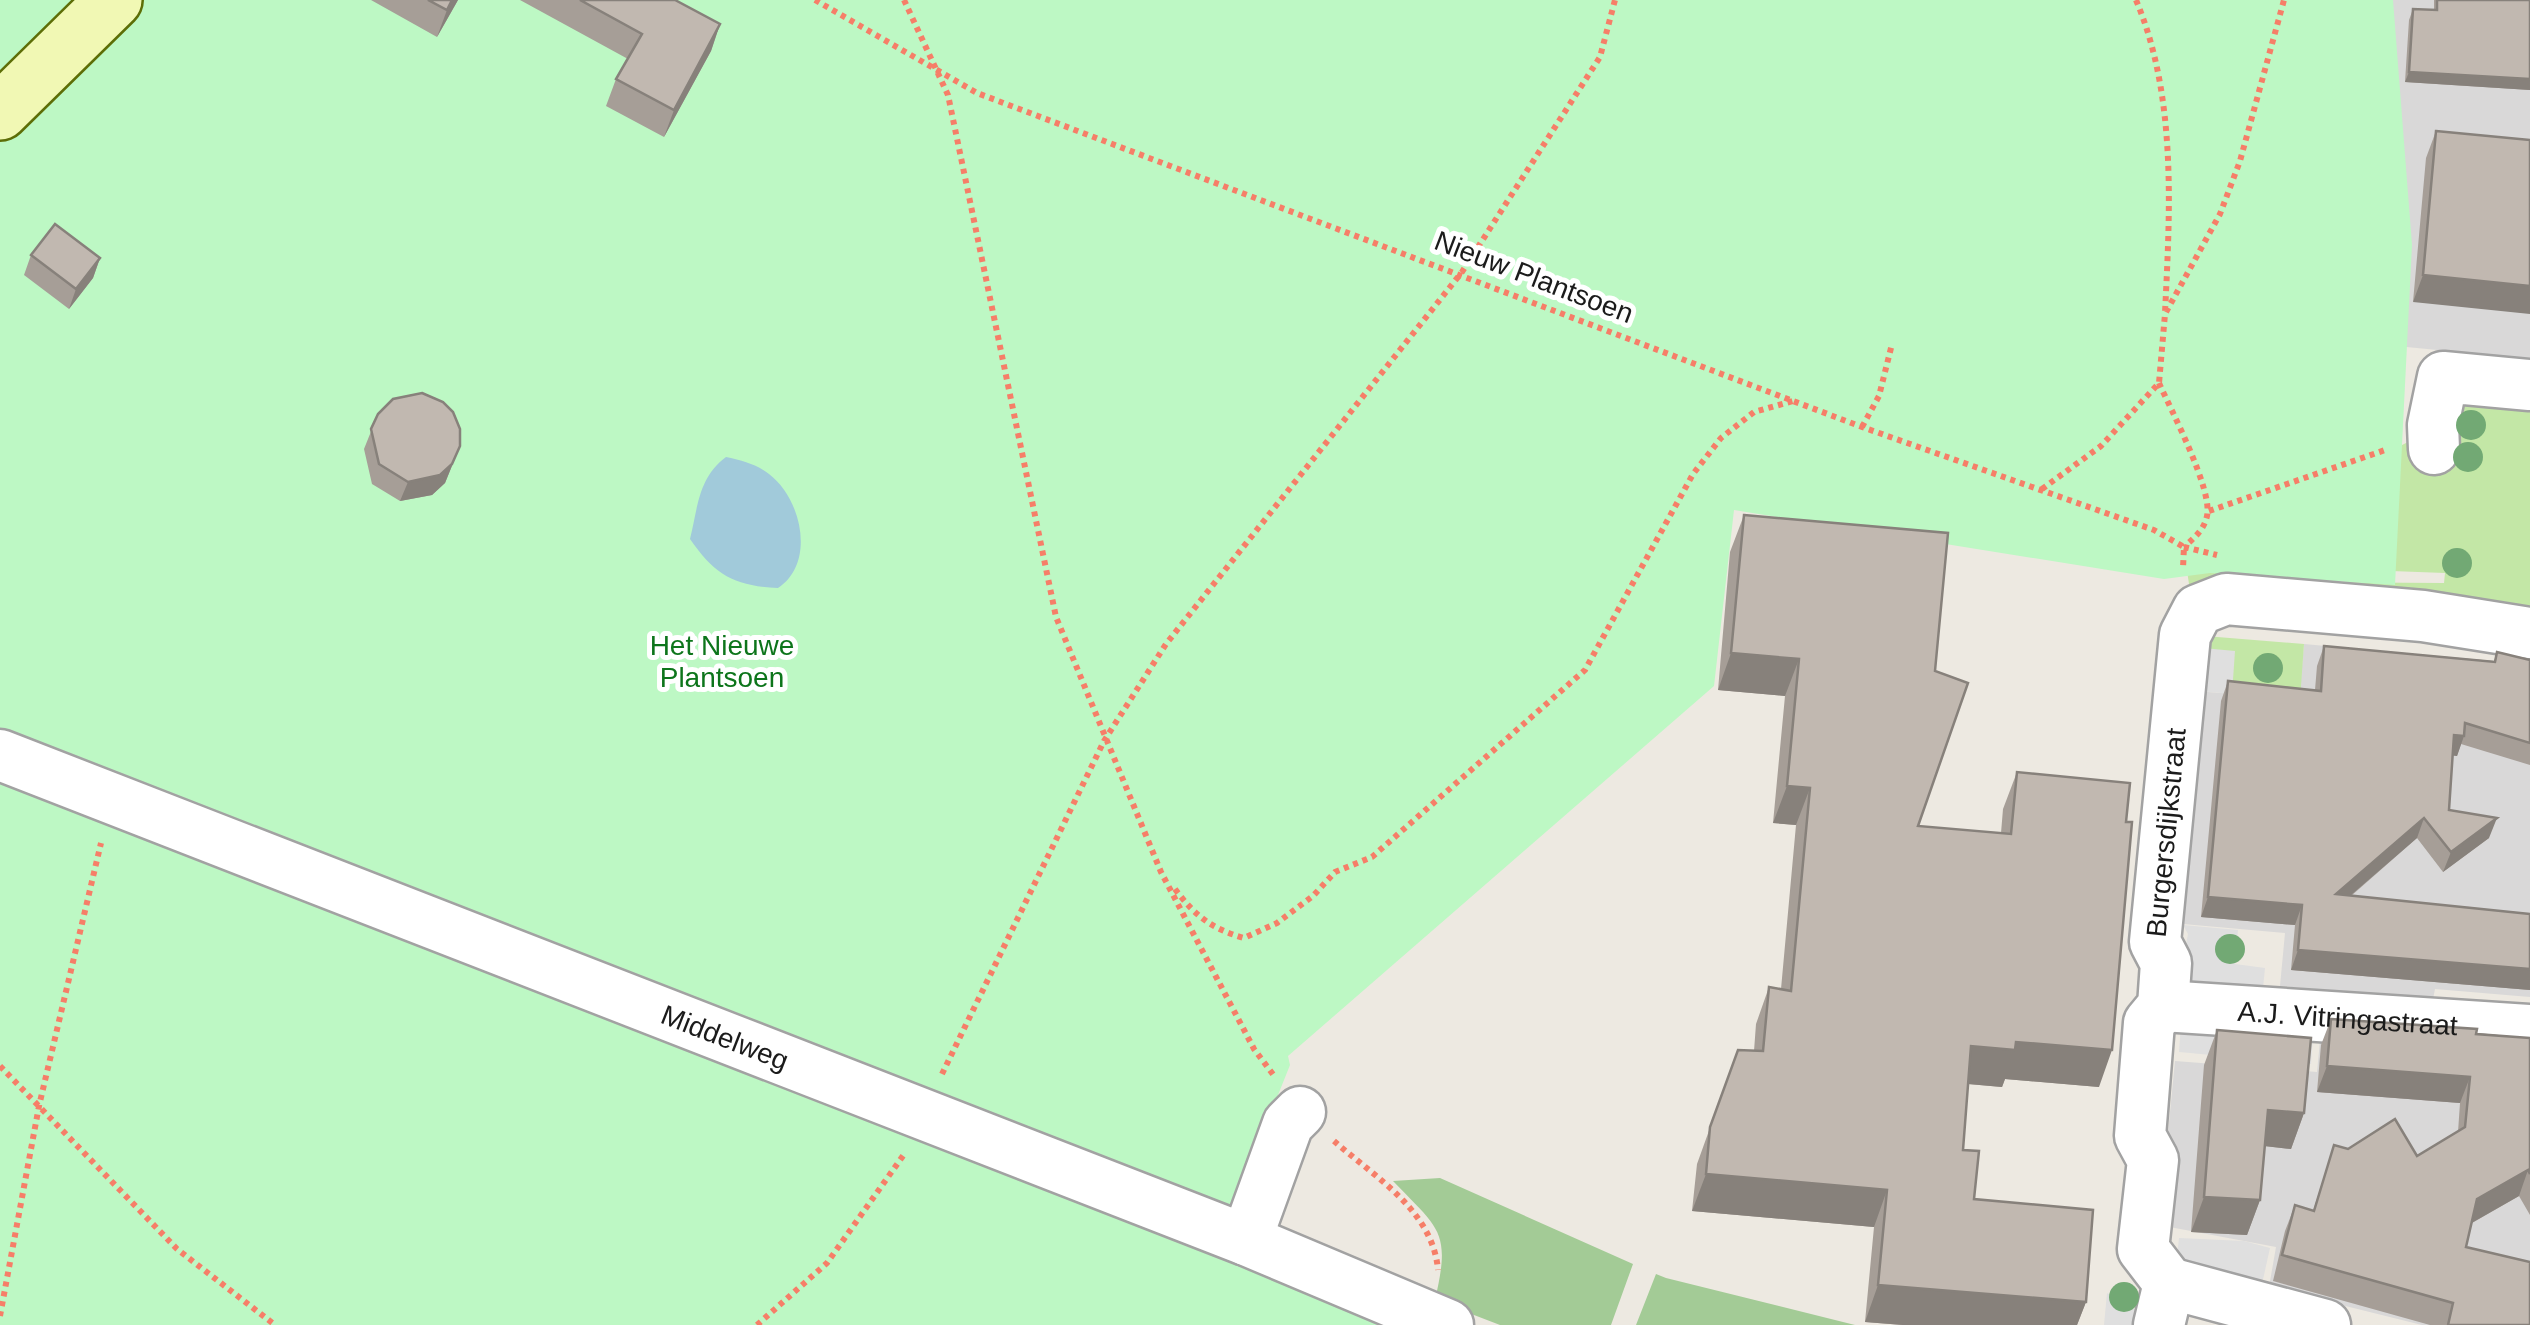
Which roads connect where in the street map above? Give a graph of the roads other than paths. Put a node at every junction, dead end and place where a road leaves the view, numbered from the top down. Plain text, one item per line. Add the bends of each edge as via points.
1 (114, 0) edge
2 (0, 112) edge
3 (2530, 385) edge
4 (2434, 437) road end
5 (2530, 633) edge
6 (0, 755) edge
7 (2163, 1006) junction
8 (2530, 1030) edge
9 (1300, 1112) road end
10 (1246, 1240) junction
11 (2164, 1304) edge
12 (1435, 1319) edge
13 (2325, 1325) edge

1 - 2 street
3 - 4 street via 2443,376
5 - 7 street, Burgersdijkstraat via 2423,616 2226,599 2198,610 2184,635 2155,942 2166,962
6 - 10 street, Middelweg
7 - 8 street, A.J. Vitringastraat
7 - 11 street, Burgersdijkstraat via 2149,1022 2140,1136 2153,1160 2143,1248
9 - 10 street via 1288,1124
10 - 12 street, Middelweg
11 - 13 street

